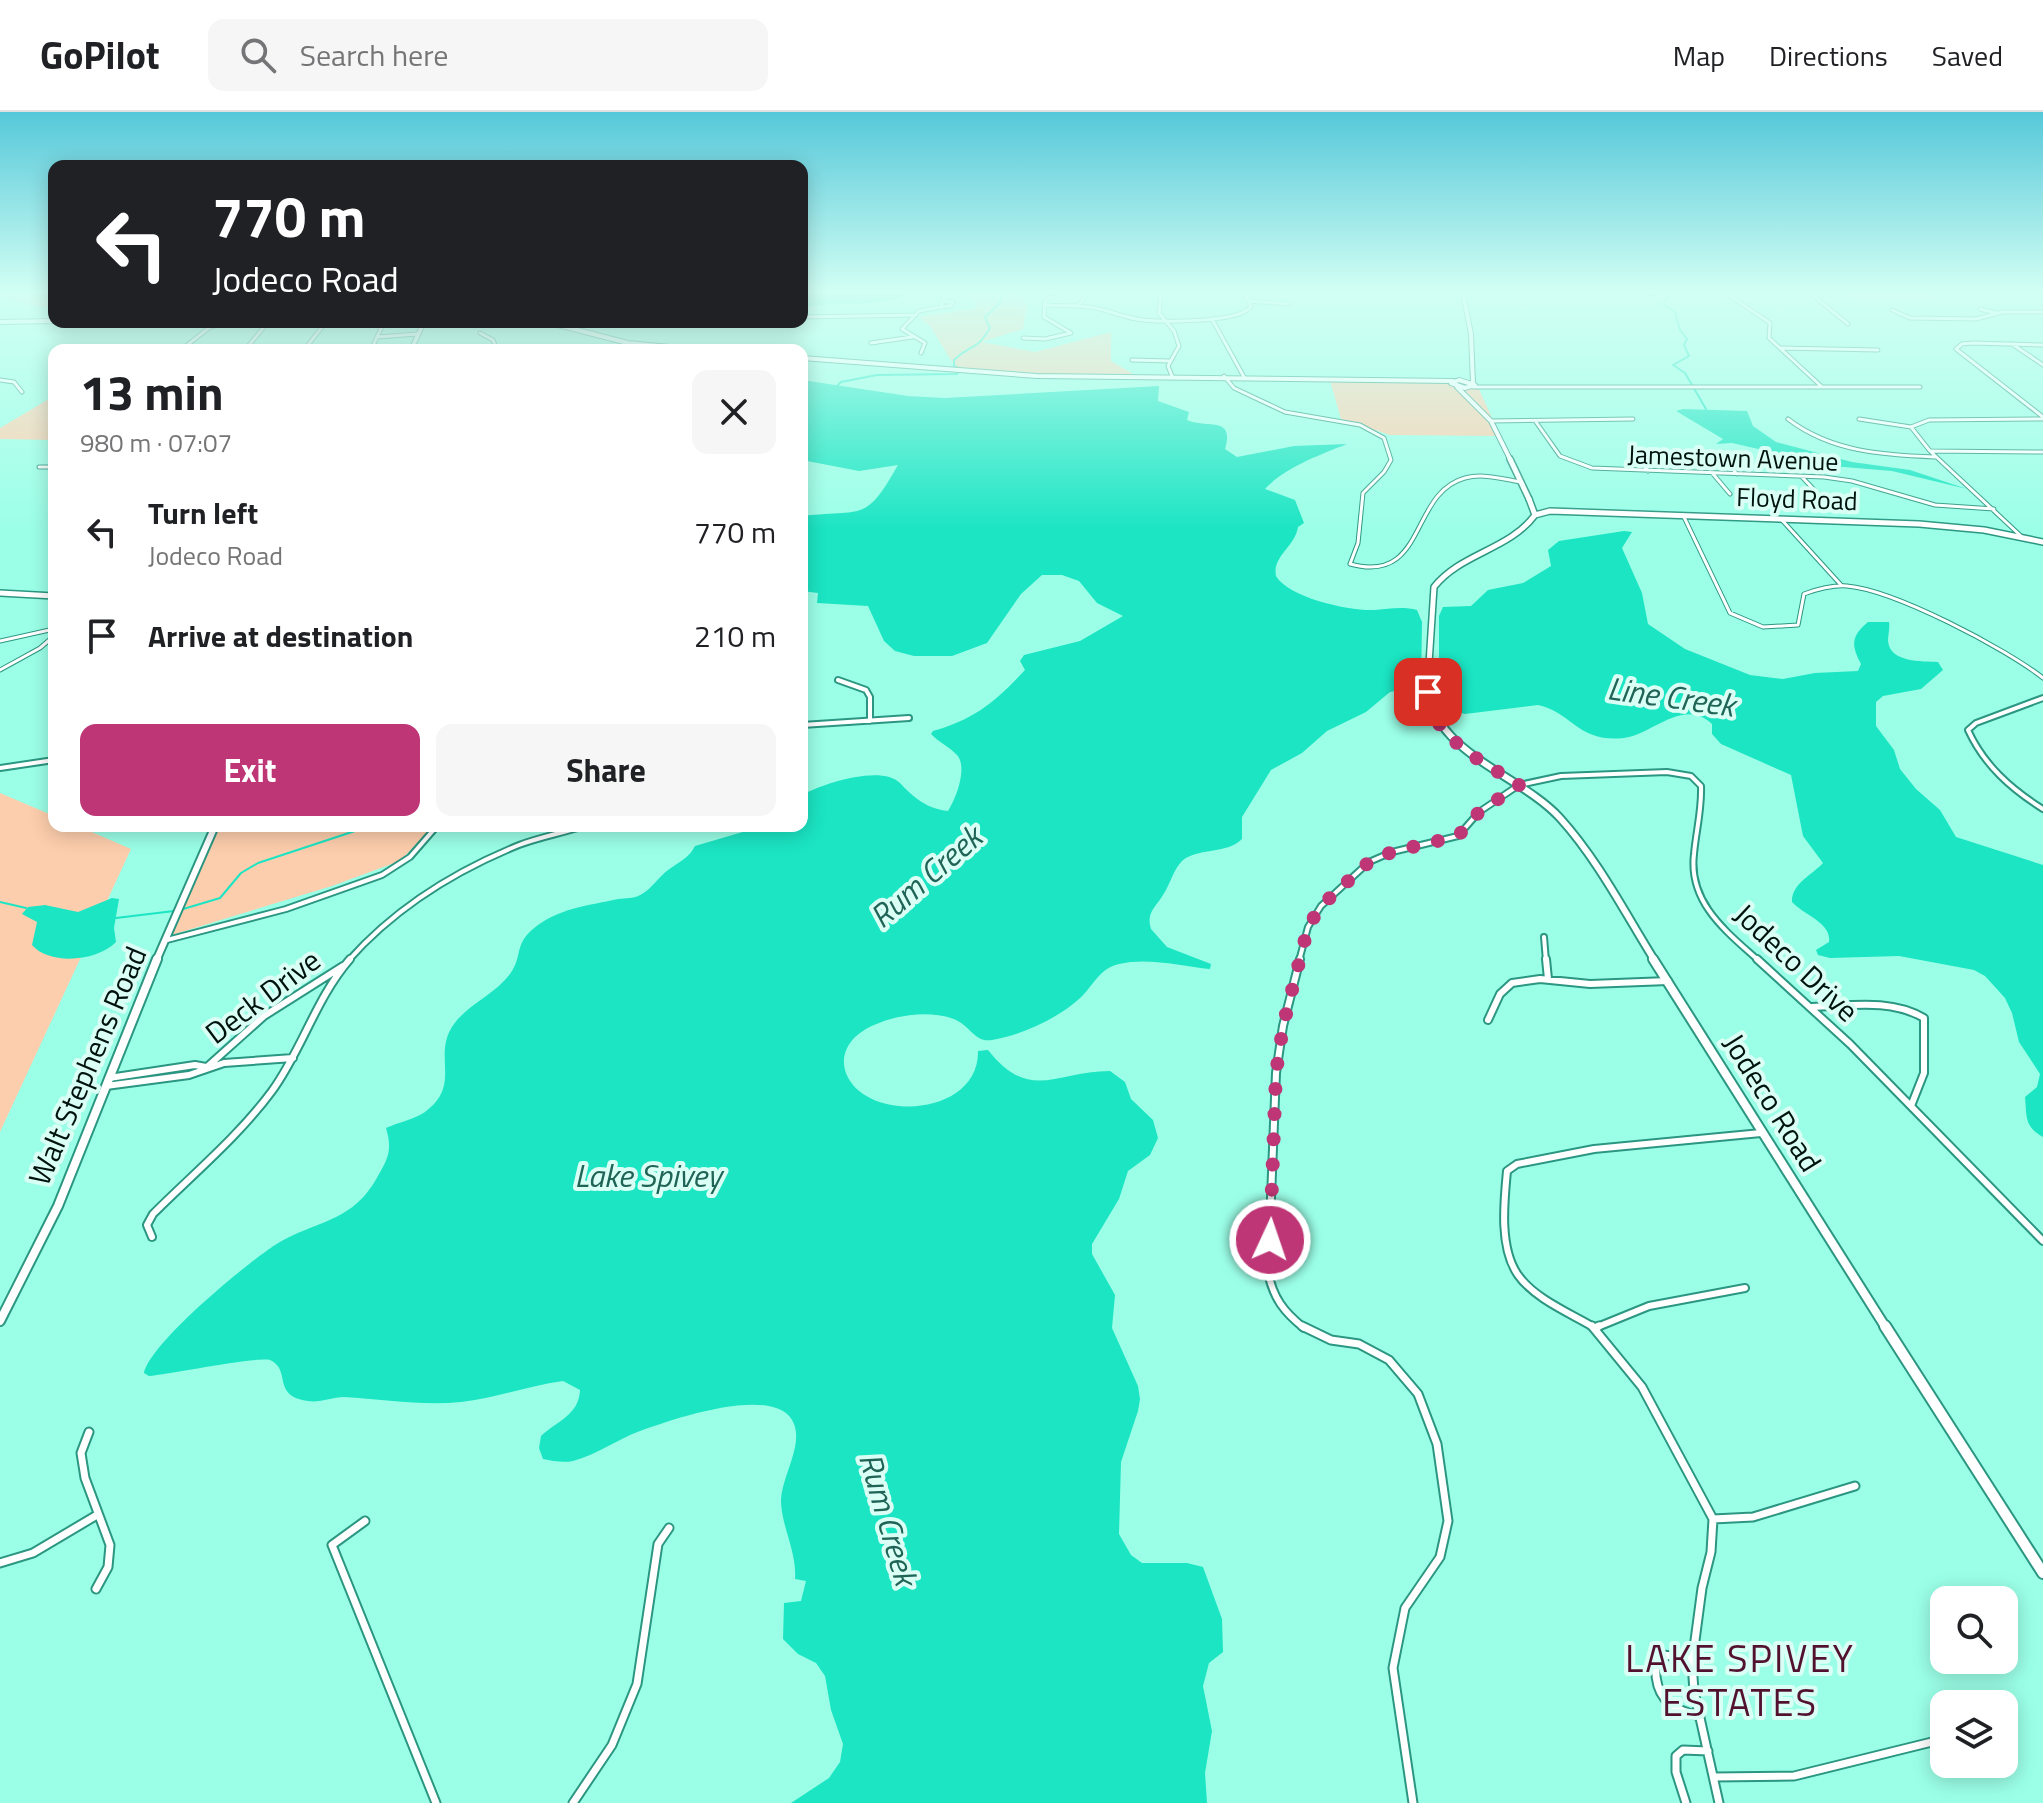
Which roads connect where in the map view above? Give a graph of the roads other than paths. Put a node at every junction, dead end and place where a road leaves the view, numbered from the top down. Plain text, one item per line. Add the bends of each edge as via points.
1 (981, 372) edge
2 (1170, 372) edge
3 (1241, 372) edge
4 (1469, 372) edge
5 (1471, 372) edge
6 (1806, 372) edge
7 (1985, 372) edge
8 (1172, 376) junction
9 (1224, 376) junction
10 (1244, 377) junction
11 (0, 380) edge
12 (1461, 380) junction
13 (1454, 384) junction
14 (1473, 385) junction
15 (1822, 387) junction
16 (1920, 387) dead end
17 (22, 392) dead end
18 (1478, 408) junction
19 (2043, 418) edge
20 (1633, 419) dead end
21 (1788, 419) dead end
22 (1859, 419) dead end
23 (1491, 421) junction
24 (1536, 422) junction
25 (1911, 427) junction
26 (1930, 451) junction
27 (1634, 452) dead end
28 (2043, 452) edge
29 (1722, 457) dead end
30 (1936, 457) junction
31 (39, 467) dead end
32 (48, 467) edge
33 (1648, 472) junction
34 (1712, 473) junction
35 (1738, 474) junction
36 (1801, 476) junction
37 (1521, 482) junction
38 (1730, 494) dead end
39 (1820, 496) dead end
40 (1529, 499) joint
41 (1994, 509) junction
42 (1534, 511) junction
43 (1683, 514) junction
44 (1781, 518) junction
45 (2022, 537) junction
46 (2043, 542) edge
47 (1842, 586) junction
48 (0, 593) edge
49 (48, 596) edge
50 (48, 630) edge
51 (0, 641) edge
52 (48, 641) edge
53 (0, 670) edge
54 (2043, 678) edge
55 (838, 680) dead end
56 (2043, 698) edge
57 (909, 718) dead end
58 (870, 721) junction
59 (808, 725) edge
60 (48, 761) edge
61 (0, 768) edge
62 (1519, 785) junction
63 (2043, 809) edge
64 (212, 832) edge
65 (432, 832) edge
66 (564, 832) edge
67 (1544, 937) dead end
68 (167, 940) junction
69 (346, 964) junction
70 (1548, 979) junction
71 (1668, 981) junction
72 (1811, 1007) junction
73 (1488, 1020) dead end
74 (293, 1058) junction
75 (207, 1068) junction
76 (107, 1082) junction
77 (1911, 1106) junction
78 (1761, 1133) junction
79 (152, 1237) dead end
80 (2043, 1241) edge
81 (1745, 1288) dead end
82 (0, 1321) edge
83 (1595, 1328) junction
84 (89, 1432) dead end
85 (1855, 1486) dead end
86 (97, 1515) junction
87 (1713, 1519) junction
88 (365, 1521) dead end
89 (669, 1528) dead end
90 (0, 1563) edge
91 (2043, 1573) edge
92 (96, 1589) dead end
93 (1692, 1658) junction
94 (1700, 1716) junction
95 (1930, 1742) edge
96 (1708, 1751) junction
97 (1714, 1777) junction
98 (436, 1803) edge
99 (573, 1803) edge
100 (1413, 1803) edge
101 (1686, 1803) edge
102 (1719, 1803) edge

1 - 8 street
2 - 8 street
3 - 10 street
4 - 12 main road
5 - 14 main road
6 - 15 street
7 - 19 street
8 - 9 street
9 - 10 street
9 - 37 street via 1234,388 1285,412 1360,425 1384,438 1391,460 1363,493 1359,509 1358,543 1350,564 1362,570 1377,572 1398,559 1456,479 1478,476
10 - 13 street via 1414,378
11 - 17 street via 14,382
12 - 13 main road
12 - 14 main road
13 - 14 main road
13 - 18 main road
14 - 15 street
14 - 18 main road via 1468,392
15 - 16 street
18 - 23 main road
19 - 25 street via 1929,420
20 - 24 street
21 - 30 street via 1802,431 1832,442
22 - 25 street
23 - 24 street
23 - 37 main road
24 - 33 street, Jamestown Avenue via 1567,460 1602,470
25 - 26 street
26 - 28 street
26 - 30 street
27 - 33 street
29 - 35 street
30 - 41 street
31 - 32 street
33 - 34 street, Jamestown Avenue
34 - 35 street, Jamestown Avenue
34 - 38 street
35 - 36 street, Jamestown Avenue
36 - 39 street
36 - 41 street, Jamestown Avenue via 1852,481 1935,505
37 - 40 main road
40 - 42 street
41 - 45 street
42 - 43 street, Floyd Road
42 - 62 street, Jodeco Road via 1521,533 1456,564 1439,579 1431,599 1428,688 1437,721 1452,738
43 - 44 street, Floyd Road
43 - 47 street via 1725,606 1739,619 1763,627 1798,625 1804,594
44 - 45 street, Floyd Road via 1959,527
44 - 47 street
45 - 46 street, Floyd Road
47 - 54 street via 1889,597 2026,664
48 - 49 street
50 - 51 street
52 - 53 street
55 - 58 street via 866,690
56 - 63 street via 1968,730 2008,783
57 - 58 street
58 - 59 street
60 - 61 street
62 - 71 street, Jodeco Road via 1559,817 1587,852
62 - 72 street, Jodeco Drive via 1561,776 1667,772 1697,779 1703,799 1692,849 1693,878 1703,903 1748,953
62 - 100 street via 1479,812 1458,836 1369,862 1321,906 1308,927 1276,1073 1268,1272 1272,1292 1307,1330 1359,1344 1389,1360 1409,1381 1430,1421 1445,1487 1448,1521 1440,1557 1405,1608 1393,1668
64 - 68 street, Walt Stephens Road
65 - 68 street via 410,857 382,875 286,909
66 - 69 street via 520,845 423,895
67 - 70 street
68 - 76 street, Walt Stephens Road
69 - 74 street
69 - 75 street, Deck Drive via 264,1016
70 - 71 street via 1590,984
70 - 73 street via 1512,983 1500,994
71 - 78 street, Jodeco Road
72 - 77 street, Jodeco Drive
72 - 77 street via 1895,1006 1924,1018 1924,1073
74 - 75 street
74 - 79 street via 246,1122 153,1214 147,1225
75 - 76 street via 189,1075
76 - 82 street, Walt Stephens Road via 21,1284
77 - 80 street, Jodeco Drive
78 - 83 street via 1594,1149 1517,1164 1507,1171 1508,1253 1518,1275 1540,1295
78 - 91 street, Jodeco Road
81 - 83 street via 1623,1313
83 - 87 street via 1642,1387
84 - 86 street via 81,1453
85 - 87 street via 1753,1517
86 - 90 street via 33,1553
86 - 92 street via 110,1545 108,1567
87 - 93 street
88 - 98 street via 332,1545
89 - 99 street via 658,1544 637,1684 612,1745
93 - 94 street
93 - 94 street via 1662,1655 1656,1660 1655,1675 1670,1709
94 - 96 street
95 - 97 street via 1794,1776
96 - 97 street
96 - 101 street via 1683,1750 1676,1756
97 - 102 street

